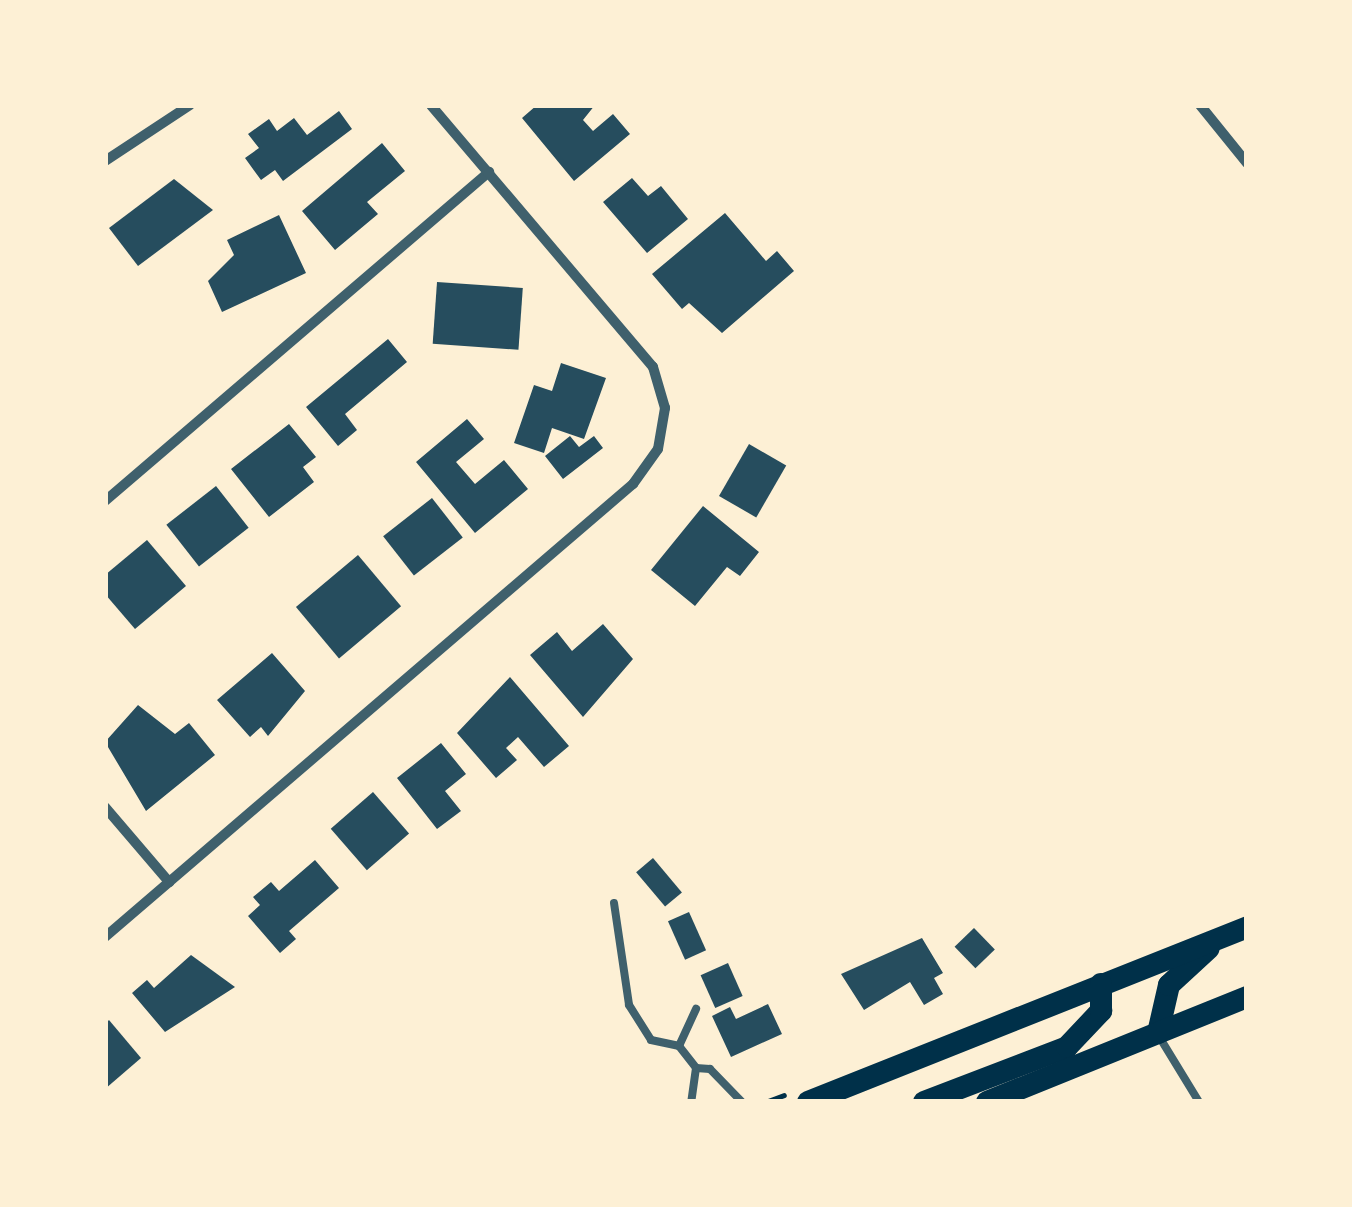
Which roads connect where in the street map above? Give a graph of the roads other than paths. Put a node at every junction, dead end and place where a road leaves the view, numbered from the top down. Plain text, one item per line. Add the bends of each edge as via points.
1 (190, 105) edge
2 (431, 105) edge
3 (1200, 105) edge
4 (105, 162) edge
5 (1247, 163) edge
6 (488, 172) junction
7 (105, 502) edge
8 (105, 807) edge
9 (169, 882) junction
10 (614, 903) dead end
11 (1247, 928) edge
12 (105, 937) edge
13 (1219, 938) junction
14 (1101, 984) junction
15 (1247, 997) edge
16 (696, 1009) dead end
17 (1158, 1033) junction
18 (678, 1046) junction
19 (696, 1068) junction
20 (691, 1102) edge
21 (742, 1102) edge
22 (808, 1102) edge
23 (924, 1102) edge
24 (987, 1102) edge
25 (1199, 1102) edge

1 - 4 street
2 - 6 street
3 - 5 street
6 - 7 street
6 - 9 street via 654,367 664,429 633,484
8 - 9 street
9 - 12 street
10 - 18 lane via 630,1005 651,1040
11 - 13 main road
13 - 14 main road
13 - 17 main road via 1169,985
14 - 22 main road
14 - 23 main road via 1101,1011 1067,1047
15 - 17 main road
16 - 18 lane
17 - 24 main road
17 - 25 lane
18 - 19 lane
19 - 20 lane
19 - 21 lane via 710,1070

